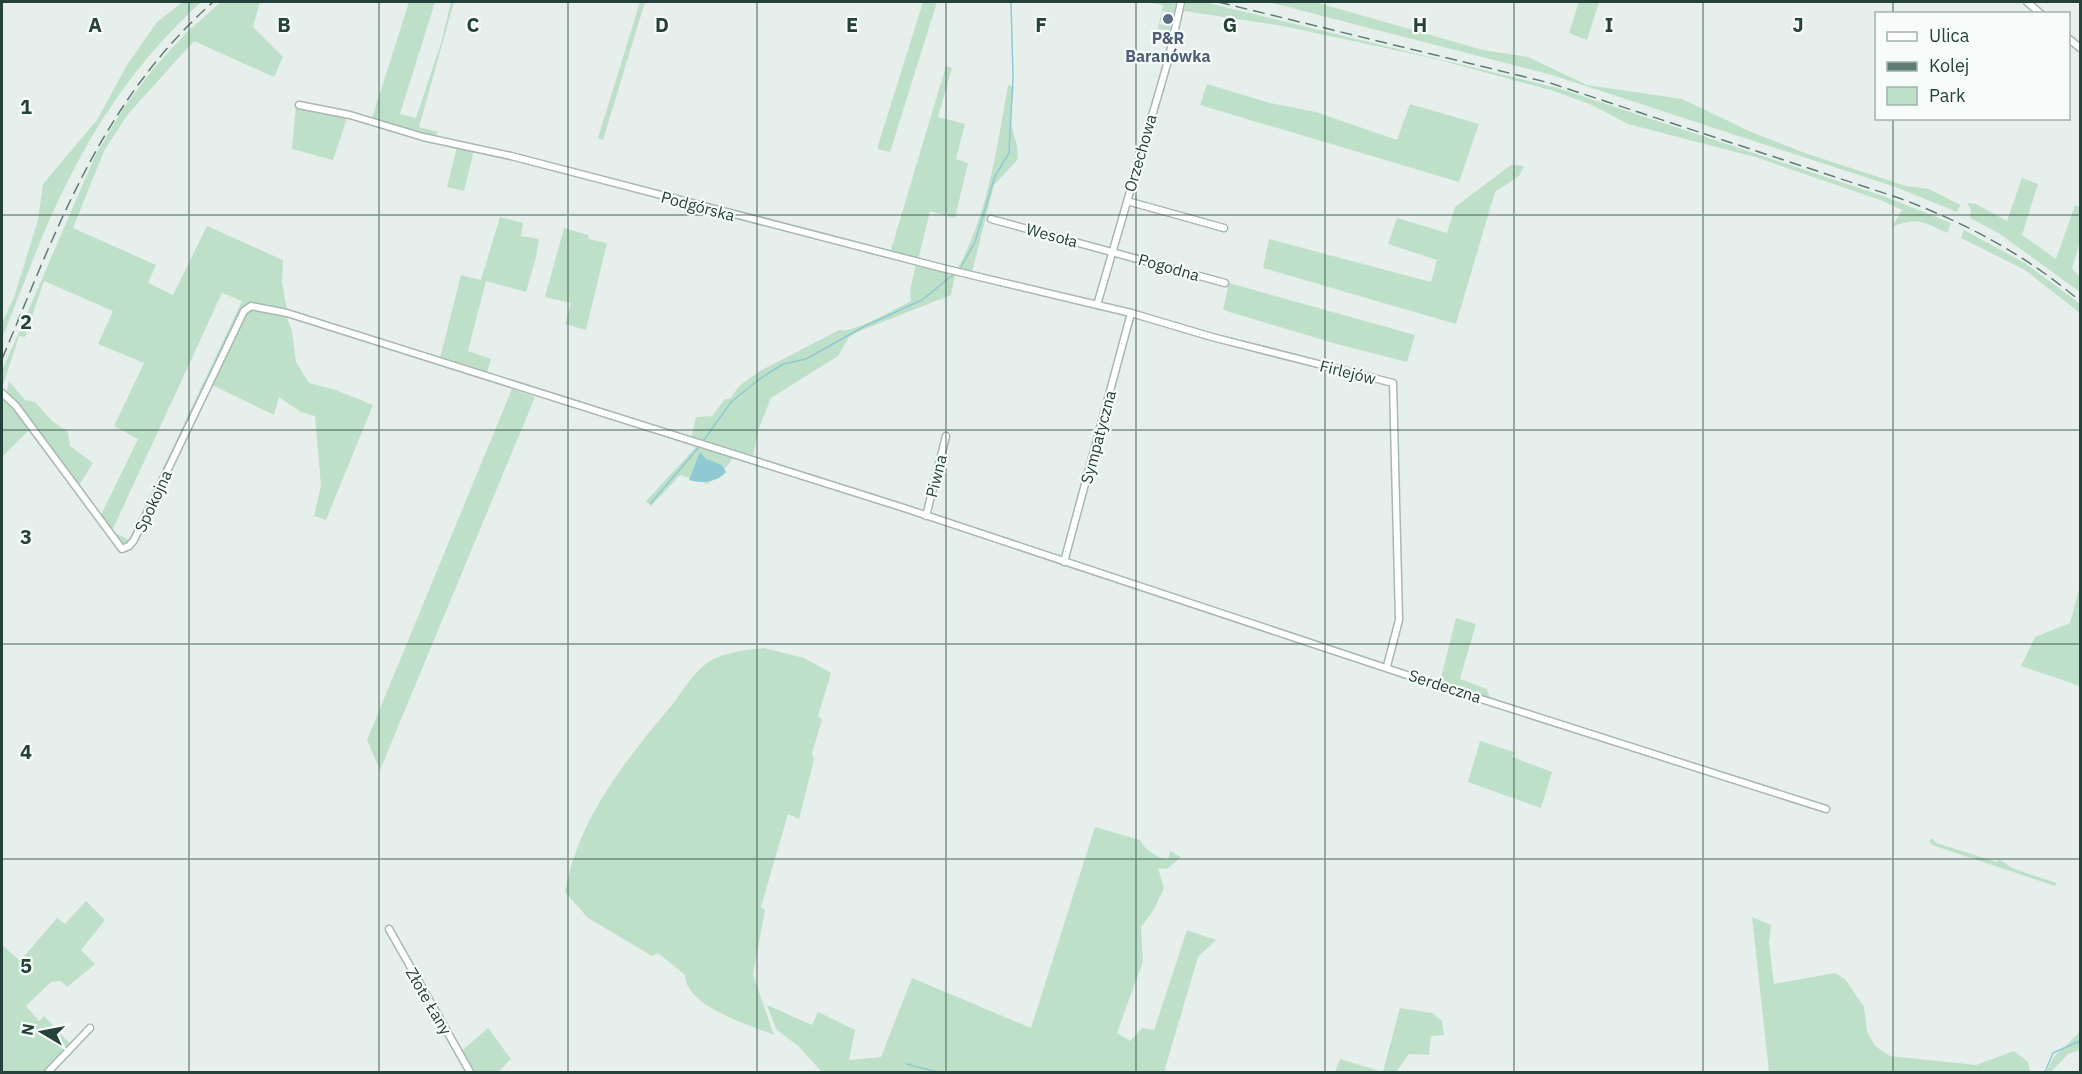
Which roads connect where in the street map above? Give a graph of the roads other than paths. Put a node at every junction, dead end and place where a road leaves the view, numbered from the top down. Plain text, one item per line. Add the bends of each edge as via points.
1 (1181, 2) edge
2 (2027, 2) edge
3 (2039, 12) edge
4 (299, 105) dead end
5 (1126, 201) junction
6 (991, 219) dead end
7 (1224, 228) dead end
8 (1113, 250) junction
9 (1225, 284) dead end
10 (1097, 305) junction
11 (287, 313) joint
12 (1131, 313) junction
13 (2, 393) edge
14 (946, 435) dead end
15 (926, 516) junction
16 (1064, 562) junction
17 (1388, 666) junction
18 (1826, 809) dead end
19 (389, 929) dead end
20 (90, 1028) dead end
21 (48, 1072) edge
22 (470, 1072) edge

1 - 5 street, Orzechowa via 1168,61
2 - 3 street
4 - 10 street, Podgórska
5 - 7 street
5 - 8 street, Orzechowa
6 - 8 street, Wesoła
8 - 9 street, Pogodna
8 - 10 street, Orzechowa
10 - 12 street, Firlejów
11 - 13 street, Spokojna via 251,306 244,311 137,535 123,549 16,406
11 - 15 street, Serdeczna
12 - 16 street, Sympatyczna
12 - 17 street, Firlejów via 1393,383 1399,620
14 - 15 street, Piwna
15 - 16 street, Serdeczna
16 - 17 street, Serdeczna
17 - 18 street, Serdeczna
19 - 22 street, Złote Łany
20 - 21 street

